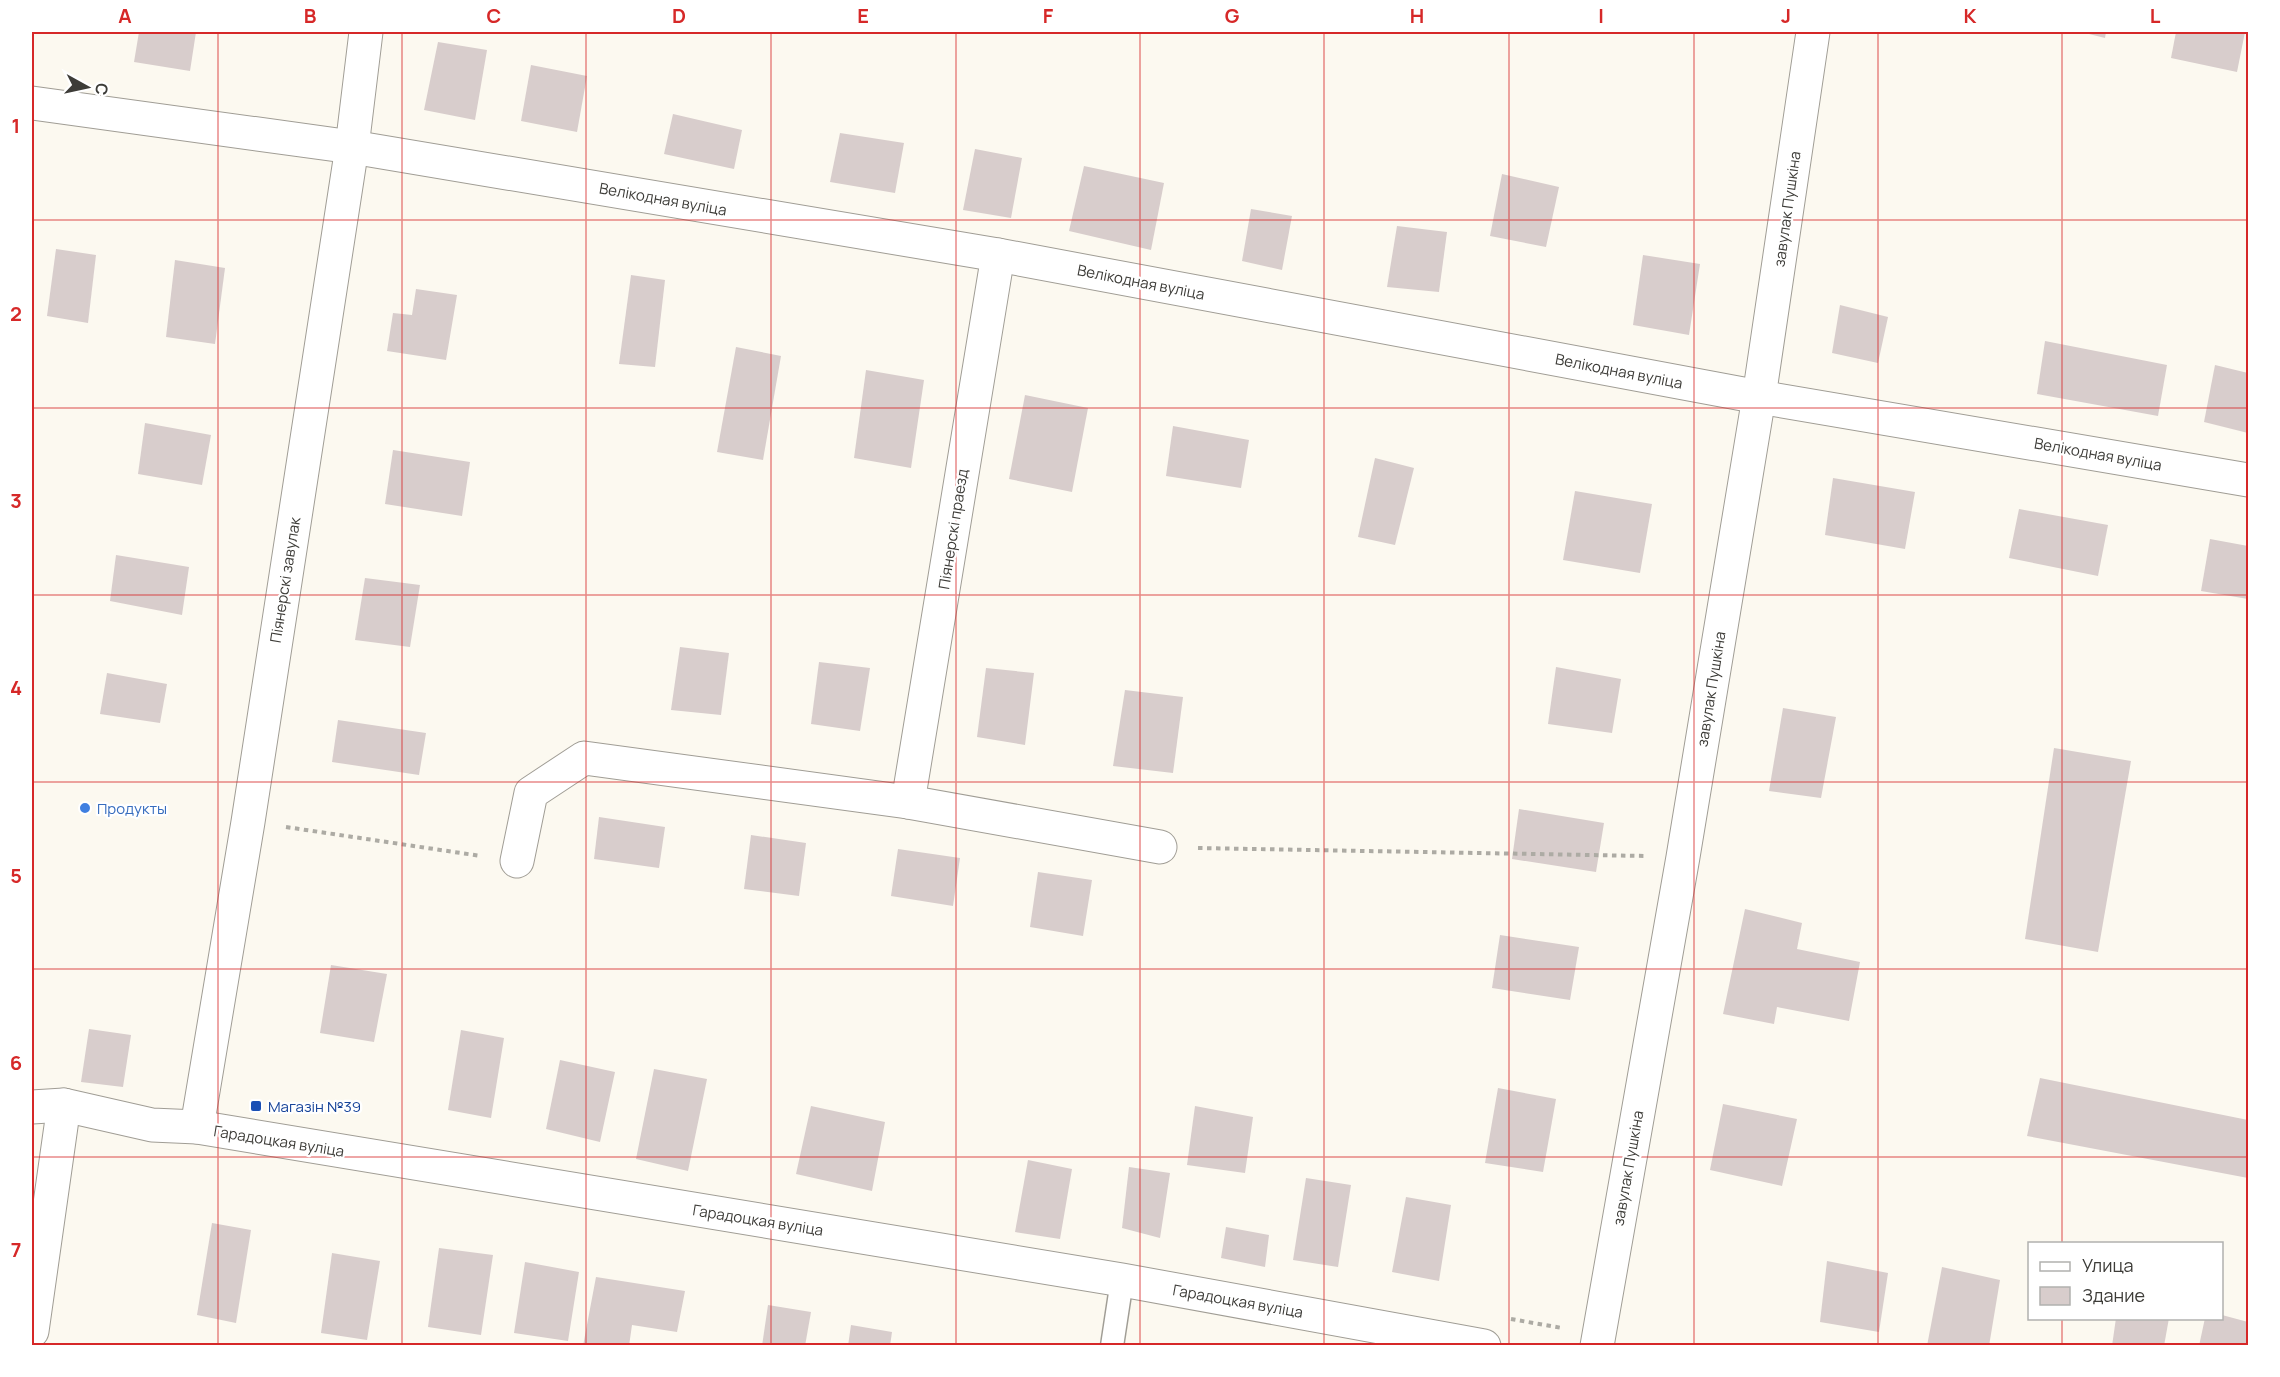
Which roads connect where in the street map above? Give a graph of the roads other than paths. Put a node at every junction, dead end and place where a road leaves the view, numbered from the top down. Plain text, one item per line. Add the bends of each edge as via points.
1 (366, 32) edge
2 (1813, 32) edge
3 (32, 103) edge
4 (352, 147) junction
5 (998, 255) junction
6 (1759, 397) junction
7 (2248, 480) edge
8 (908, 802) junction
9 (1160, 847) road end
10 (517, 861) road end
11 (63, 1105) junction
12 (32, 1107) edge
13 (197, 1127) junction
14 (1122, 1280) junction
15 (32, 1331) edge
16 (1112, 1346) edge
17 (1484, 1346) edge
18 (1597, 1346) edge

1 - 4 street, Піянерскі завулак
2 - 6 street, завулак Пушкіна
3 - 4 street, Велікодная вуліца
4 - 5 street, Велікодная вуліца
4 - 13 street, Піянерскі завулак
5 - 6 street, Велікодная вуліца
5 - 8 street, Піянерскі праезд
6 - 7 street, Велікодная вуліца
6 - 18 street, завулак Пушкіна
8 - 9 street
8 - 10 street via 584,758 531,793
11 - 12 street, Гарадоцкая вуліца
11 - 13 street, Гарадоцкая вуліца via 152,1125
11 - 15 street
13 - 14 street, Гарадоцкая вуліца
14 - 16 lane
14 - 17 street, Гарадоцкая вуліца

